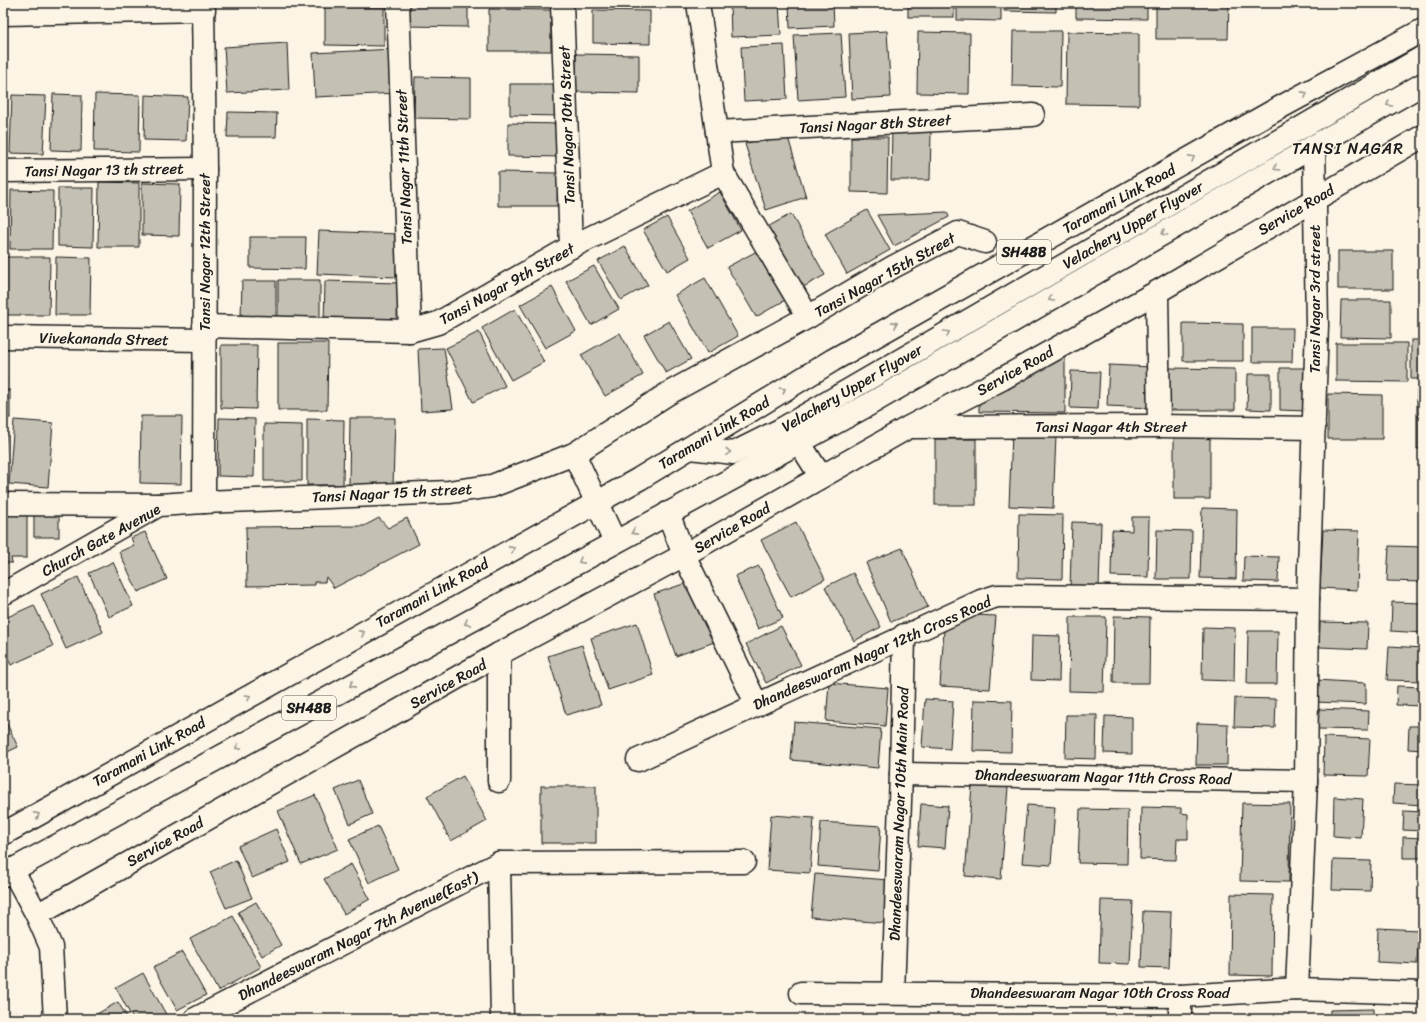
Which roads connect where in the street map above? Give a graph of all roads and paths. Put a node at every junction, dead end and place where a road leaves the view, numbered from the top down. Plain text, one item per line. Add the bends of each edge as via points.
1 (398, 3) edge
2 (562, 3) edge
3 (698, 3) edge
4 (203, 7) edge
5 (3, 14) edge
6 (1423, 30) edge
7 (1423, 57) edge
8 (1423, 84) edge
9 (1033, 115) dead end
10 (717, 132) junction
11 (1423, 136) edge
12 (1314, 146) junction
13 (205, 169) junction
14 (3, 171) edge
15 (723, 173) junction
16 (1314, 199) junction
17 (985, 242) dead end
18 (571, 247) junction
19 (1157, 292) junction
20 (808, 317) junction
21 (410, 331) junction
22 (204, 333) junction
23 (3, 337) edge
24 (1159, 426) junction
25 (909, 427) junction
26 (1314, 428) junction
27 (799, 442) junction
28 (690, 448) junction
29 (574, 454) junction
30 (821, 477) junction
31 (204, 502) junction
32 (595, 502) junction
33 (3, 504) edge
34 (159, 505) junction
35 (668, 513) junction
36 (615, 542) junction
37 (684, 555) junction
38 (3, 594) edge
39 (1308, 599) junction
40 (904, 635) junction
41 (499, 654) junction
42 (756, 705) junction
43 (638, 760) dead end
44 (901, 774) junction
45 (499, 781) dead end
46 (1306, 781) junction
47 (3, 834) edge
48 (744, 862) dead end
49 (499, 863) junction
50 (8, 872) edge
51 (37, 914) junction
52 (1296, 989) junction
53 (801, 993) dead end
54 (893, 993) junction
55 (1423, 993) edge
56 (1180, 996) junction
57 (200, 1018) edge
58 (56, 1019) edge
59 (502, 1019) edge
60 (1180, 1019) edge

1 - 21 street, Tansi Nagar 11th Street
2 - 18 street, Tansi Nagar 10th Street
3 - 10 street
4 - 5 street
4 - 13 street, Tansi Nagar 12th Street
28 -> 6 street, Taramani Link Road / SH48B via 833,360 1279,108
28 -> 7 street, Velachery Upper Flyover via 734,453 780,430
8 -> 12 street, SH48B
9 - 10 street, Tansi Nagar 8th Street
10 - 15 street
11 - 16 street, Service Road
12 - 16 street, Tansi Nagar 3rd street
12 -> 27 street, SH48B via 875,401
13 - 14 street, Tansi Nagar 13 th street
13 - 22 street, Tansi Nagar 12th Street
15 - 18 street, Tansi Nagar 9th Street
15 - 20 street
16 - 19 street, Service Road
16 - 26 street, Tansi Nagar 3rd street via 1317,325
17 - 20 street, Tansi Nagar 15th Street via 958,233 893,267
18 - 21 street, Tansi Nagar 9th Street via 438,323
19 - 24 street
19 - 25 street, Service Road via 1002,379
20 - 29 street, Tansi Nagar 15th Street via 669,393
21 - 22 street, Tansi Nagar 9th Street
22 - 23 street, Vivekananda Street
22 - 31 street, Tansi Nagar 12th Street
24 - 25 street, Tansi Nagar 4th Street
24 - 26 street, Tansi Nagar 4th Street
25 - 30 street, Service Road
26 - 39 street, Tansi Nagar 3rd street
27 - 30 street
27 - 35 street, SH48B
28 - 32 street, Taramani Link Road / SH48B
29 - 31 street, Tansi Nagar 15 th street via 492,486 450,492
29 - 32 street
30 - 37 street, Service Road
31 - 34 street, Church Gate Avenue
32 - 36 street
47 -> 32 street, Taramani Link Road / SH48B
33 - 34 street
34 - 38 street, Church Gate Avenue
35 -> 36 street, SH48B
35 - 37 street
36 -> 50 street, SH48B
37 - 41 street, Service Road
37 - 42 street
39 - 40 street, Dhandeeswaram Nagar 12th Cross Road via 997,596
39 - 46 street, Tansi Nagar 3rd street
40 - 42 street, Dhandeeswaram Nagar 12th Cross Road
40 - 44 street, Dhandeeswaram Nagar 10th Main Road
41 - 45 street
41 - 51 street, Service Road
42 - 43 street, Dhandeeswaram Nagar 12th Cross Road
44 - 46 street, Dhandeeswaram Nagar 11th Cross Road
44 - 54 street, Dhandeeswaram Nagar 10th Main Road
46 - 52 street, Tansi Nagar 3rd street
48 - 49 street
49 - 57 street, Dhandeeswaram Nagar 7th Avenue(East)
49 - 59 street
50 - 51 street
51 - 58 street via 51,947
52 - 55 street, Dhandeeswaram Nagar 10th Cross Road
52 - 56 street, Dhandeeswaram Nagar 10th Cross Road
53 - 54 street, Dhandeeswaram Nagar 10th Cross Road
54 - 56 street, Dhandeeswaram Nagar 10th Cross Road
56 - 60 street

